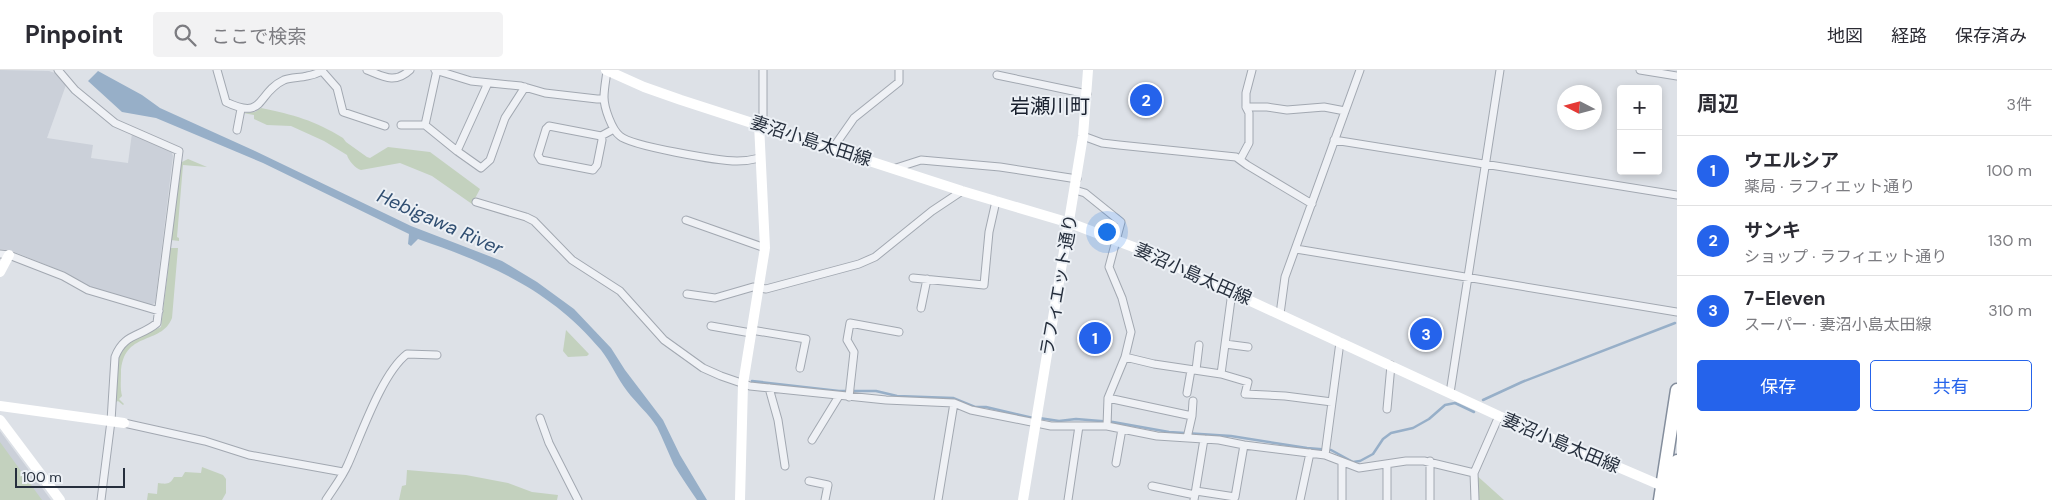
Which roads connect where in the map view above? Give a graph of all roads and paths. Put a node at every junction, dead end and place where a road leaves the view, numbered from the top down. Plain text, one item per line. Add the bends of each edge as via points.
1 (58, 70) edge
2 (217, 70) edge
3 (323, 70) edge
4 (367, 70) edge
5 (410, 70) edge
6 (436, 70) edge
7 (607, 70) edge
8 (762, 70) edge
9 (899, 70) edge
10 (1088, 70) edge
11 (1252, 70) edge
12 (1360, 70) edge
13 (1500, 70) edge
14 (1640, 70) edge
15 (997, 75) dead end
16 (1677, 76) edge
17 (488, 83) junction
18 (524, 87) junction
19 (1087, 94) junction
20 (604, 99) junction
21 (1246, 107) junction
22 (241, 109) junction
23 (1345, 111) junction
24 (401, 125) dead end
25 (424, 125) junction
26 (761, 125) junction
27 (385, 126) dead end
28 (614, 129) junction
29 (237, 130) dead end
30 (601, 136) junction
31 (1083, 136) junction
32 (1334, 140) junction
33 (833, 148) junction
34 (457, 151) junction
35 (760, 158) junction
36 (1240, 158) junction
37 (1485, 164) junction
38 (896, 168) junction
39 (1077, 179) junction
40 (962, 190) junction
41 (1075, 190) junction
42 (1677, 195) edge
43 (996, 201) junction
44 (476, 202) dead end
45 (1312, 204) junction
46 (686, 220) dead end
47 (1070, 223) junction
48 (1117, 240) junction
49 (765, 248) junction
50 (1296, 249) junction
51 (4, 254) edge
52 (0, 272) edge
53 (913, 278) dead end
54 (1468, 278) junction
55 (928, 279) junction
56 (760, 288) junction
57 (1232, 292) junction
58 (687, 294) dead end
59 (921, 308) dead end
60 (159, 310) junction
61 (1677, 312) edge
62 (1280, 314) junction
63 (712, 326) dead end
64 (751, 332) junction
65 (900, 332) dead end
66 (1340, 342) junction
67 (1225, 344) junction
68 (1199, 345) dead end
69 (1248, 347) dead end
70 (437, 355) dead end
71 (1125, 357) junction
72 (1391, 365) junction
73 (800, 368) dead end
74 (1194, 370) junction
75 (1221, 374) junction
76 (743, 384) junction
77 (769, 388) junction
78 (1677, 390) edge
79 (1187, 393) dead end
80 (1450, 393) junction
81 (839, 396) junction
82 (849, 397) junction
83 (1108, 398) junction
84 (1194, 401) dead end
85 (1332, 402) junction
86 (954, 403) junction
87 (0, 406) edge
88 (1387, 409) dead end
89 (1192, 416) junction
90 (1499, 416) junction
91 (540, 418) dead end
92 (0, 420) edge
93 (111, 421) junction
94 (124, 423) joint
95 (1036, 423) junction
96 (1079, 426) junction
97 (1107, 426) junction
98 (1122, 429) junction
99 (1187, 438) junction
100 (1204, 439) junction
101 (812, 440) dead end
102 (1244, 445) junction
103 (1310, 453) junction
104 (1325, 455) junction
105 (1430, 461) junction
106 (1677, 461) edge
107 (1342, 462) junction
108 (1116, 463) dead end
109 (1386, 465) junction
110 (785, 466) dead end
111 (343, 472) junction
112 (1474, 473) junction
113 (809, 481) dead end
114 (1152, 486) dead end
115 (1671, 492) edge
116 (1195, 496) edge
117 (60, 500) edge
118 (101, 500) edge
119 (326, 500) edge
120 (578, 500) edge
121 (740, 500) edge
122 (825, 500) edge
123 (938, 500) edge
124 (1024, 500) edge
125 (1068, 500) edge
126 (1300, 500) edge
127 (1342, 500) edge
128 (1387, 500) edge
129 (1430, 500) edge
130 (1475, 500) edge
131 (1660, 500) edge

1 - 60 street via 75,90 115,123 179,151
2 - 22 street via 226,102
3 - 22 street via 286,79 273,87 258,106
3 - 27 street via 337,88 343,112
4 - 5 street via 390,79 403,77
6 - 17 street via 464,80
6 - 25 street
7 - 20 street
7 - 26 main road, 妻沼小島太田線 via 662,94
8 - 26 street
9 - 33 street via 898,82 854,118
10 - 19 main road, ラフィエット通り
11 - 21 street
12 - 23 street
13 - 37 street
14 - 16 street
15 - 19 street
17 - 18 street
17 - 34 street
18 - 20 street
18 - 34 street via 505,118 490,160 481,168
19 - 31 main road, ラフィエット通り
20 - 28 street
21 - 23 street via 1287,110 1324,107
21 - 36 street via 1249,143
22 - 29 street
23 - 32 street
24 - 25 street
25 - 34 street
26 - 33 main road, 妻沼小島太田線
26 - 35 main road
28 - 30 street
28 - 35 street via 624,140 639,145 727,160
30 - 30 street via 550,126 546,129 538,155 541,160 593,170 597,165
31 - 36 street via 1102,143
31 - 39 main road, ラフィエット通り
32 - 37 street
32 - 45 street
33 - 38 main road, 妻沼小島太田線
35 - 49 main road
36 - 45 street
37 - 42 street
37 - 54 street
38 - 39 street via 921,160 1000,167
38 - 40 main road, 妻沼小島太田線
39 - 41 main road, ラフィエット通り
40 - 43 main road, 妻沼小島太田線
40 - 56 street via 875,257 859,264
41 - 47 main road, ラフィエット通り
41 - 48 street via 1085,193 1121,222
43 - 47 main road, 妻沼小島太田線
43 - 55 street via 989,232 984,285
44 - 76 street via 534,221 572,260 620,291 664,340 703,368
45 - 50 street
46 - 49 street
47 - 48 main road, 妻沼小島太田線
47 - 95 main road, ラフィエット通り
48 - 57 main road, 妻沼小島太田線
48 - 71 street via 1110,268 1122,298 1130,332
49 - 56 main road
50 - 54 street
50 - 62 street via 1286,277
51 - 52 main road
51 - 60 street via 63,276 88,290
53 - 55 street
54 - 61 street
54 - 80 street
55 - 59 street
56 - 58 street via 715,298
56 - 64 main road
57 - 62 main road, 妻沼小島太田線
57 - 67 street
60 - 93 street via 155,325 128,338 118,348
62 - 66 main road, 妻沼小島太田線
63 - 64 street
64 - 73 street via 806,340
64 - 76 main road
65 - 82 street via 850,322 847,340 854,352
66 - 72 main road, 妻沼小島太田線
66 - 85 street
67 - 69 street
67 - 75 street
68 - 74 street
70 - 111 street via 407,354 397,361 362,427
71 - 74 street
71 - 83 street
72 - 80 main road, 妻沼小島太田線
72 - 88 street
74 - 75 street
74 - 79 street
75 - 85 street via 1248,382 1245,394
76 - 77 street
76 - 121 main road
77 - 81 street
77 - 110 street
78 - 115 highway
80 - 90 main road, 妻沼小島太田線
81 - 82 street
81 - 101 street
82 - 86 street
83 - 89 street
83 - 97 street
84 - 89 street
85 - 104 street
86 - 95 street via 971,410
86 - 123 street
87 - 93 main road
89 - 99 street
90 - 112 street
90 - 115 main road, 妻沼小島太田線
91 - 120 street
92 - 117 main road
93 - 94 main road
93 - 118 street
94 - 111 street via 205,441 249,455
95 - 96 street
95 - 124 main road, ラフィエット通り
96 - 97 street
96 - 125 street
97 - 98 street
98 - 99 street
98 - 108 street
99 - 100 street
100 - 102 street
100 - 116 street
102 - 103 street
102 - 116 street via 1235,497
103 - 104 street
103 - 126 street
104 - 107 street
105 - 109 street
105 - 112 street
105 - 129 street
106 - 115 highway
107 - 109 street via 1359,468
107 - 127 street
109 - 128 street
111 - 119 street
112 - 130 street
113 - 122 street via 828,485
114 - 116 street
115 - 131 highway

